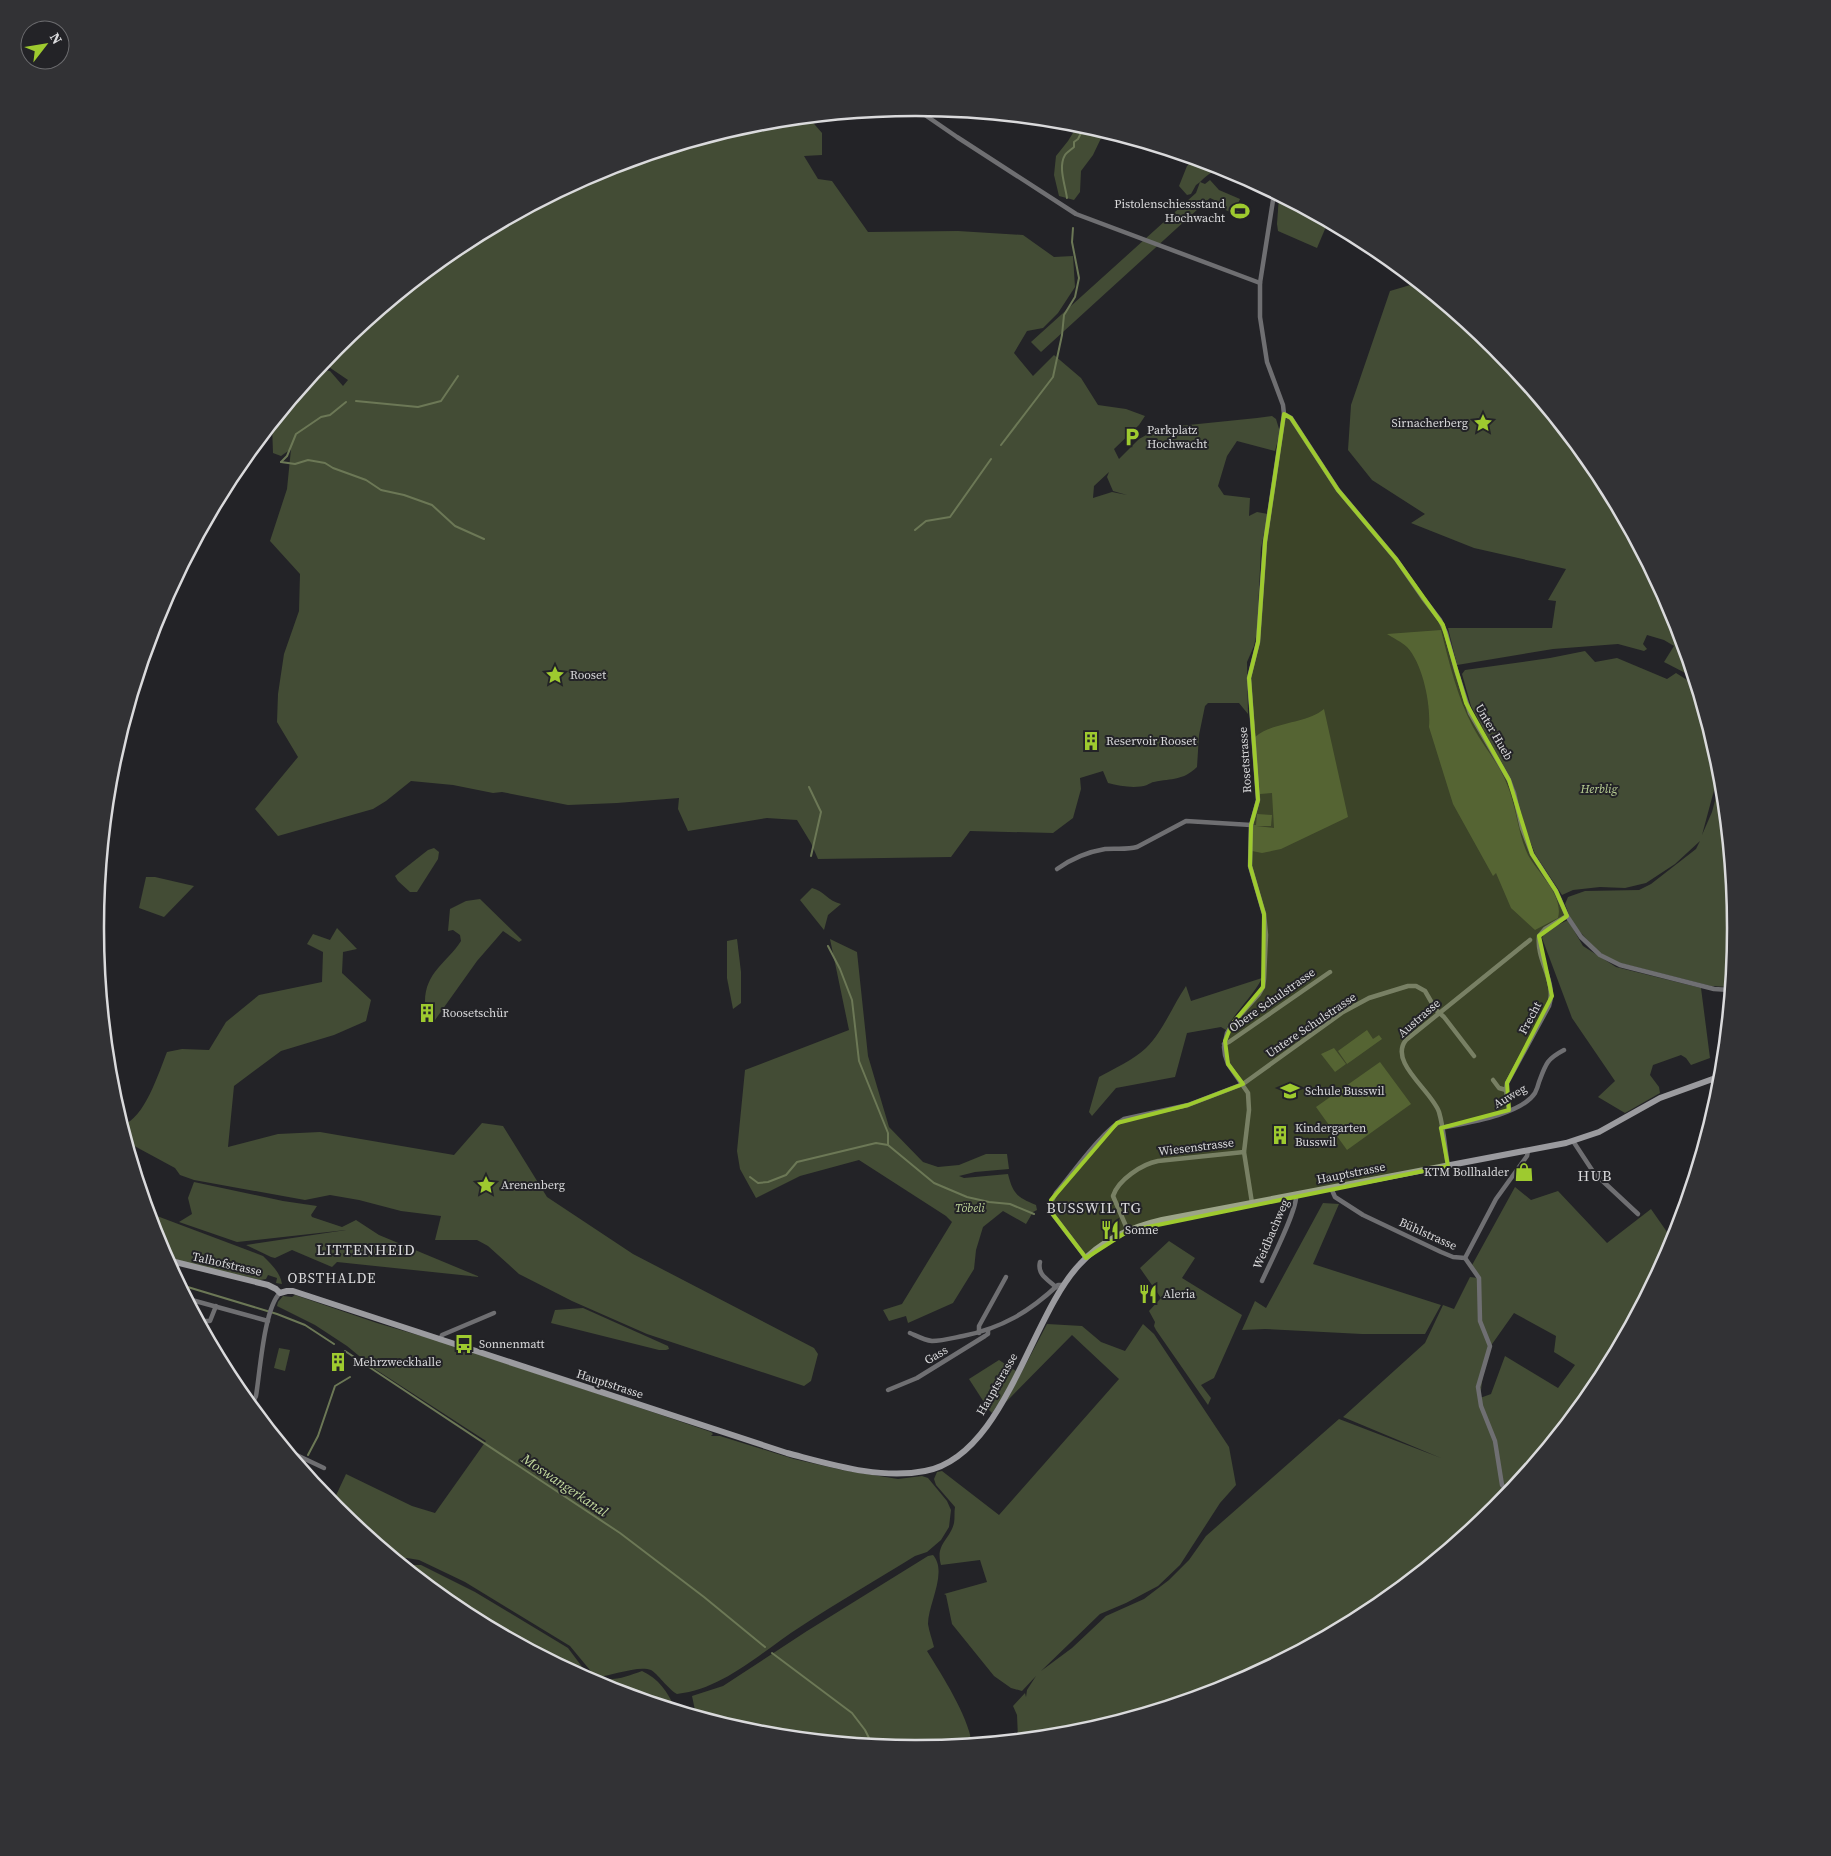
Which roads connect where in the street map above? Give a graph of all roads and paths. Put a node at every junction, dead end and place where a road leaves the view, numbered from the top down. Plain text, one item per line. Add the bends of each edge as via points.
1 (926, 116) edge
2 (1273, 199) edge
3 (1260, 283) junction
4 (1284, 414) junction
5 (1251, 825) junction
6 (1057, 869) dead end
7 (1567, 916) junction
8 (1530, 940) dead end
9 (1330, 972) dead end
10 (1725, 990) edge
11 (1439, 1013) junction
12 (1224, 1044) junction
13 (1564, 1050) dead end
14 (1474, 1056) dead end
15 (1713, 1079) edge
16 (1493, 1080) dead end
17 (1243, 1084) junction
18 (1506, 1090) junction
19 (1510, 1110) junction
20 (1442, 1128) junction
21 (1573, 1142) junction
22 (1528, 1151) junction
23 (1244, 1152) junction
24 (1448, 1166) junction
25 (1331, 1188) junction
26 (1296, 1195) junction
27 (1252, 1203) junction
28 (1638, 1214) dead end
29 (1128, 1231) junction
30 (1086, 1258) junction
31 (1465, 1258) junction
32 (176, 1262) edge
33 (1040, 1262) dead end
34 (1006, 1276) dead end
35 (1262, 1281) dead end
36 (1063, 1285) junction
37 (1056, 1286) junction
38 (280, 1293) junction
39 (195, 1301) edge
40 (216, 1306) junction
41 (494, 1313) dead end
42 (268, 1319) junction
43 (206, 1321) edge
44 (988, 1330) junction
45 (910, 1333) dead end
46 (979, 1333) junction
47 (440, 1340) junction
48 (888, 1390) dead end
49 (255, 1399) edge
50 (300, 1456) edge
51 (324, 1468) dead end
52 (1504, 1487) edge

1 - 3 street via 1076,214
2 - 3 street
3 - 4 street via 1260,318 1266,362
4 - 5 street, Rosetstrasse via 1265,542 1258,642 1249,678 1258,800
4 - 7 street, Unter Hueb via 1291,418 1338,490 1401,564 1443,625 1468,708 1509,780 1532,854 1556,891
5 - 6 street via 1186,821 1137,847 1105,849 1072,858
5 - 12 street, Rosetstrasse via 1250,866 1262,903 1265,928 1264,979 1258,994 1232,1024
7 - 10 street, Unter Hueb via 1590,946 1620,966
7 - 18 street, Frecht via 1539,936 1551,1000
8 - 11 street, Austrasse
9 - 12 street, Obere Schulstrasse
11 - 14 street, Untere Schulstrasse
11 - 17 street, Untere Schulstrasse via 1425,990 1412,985 1390,990 1343,1012
11 - 20 street, Austrasse via 1406,1040 1401,1049 1402,1060 1438,1111
12 - 17 street via 1228,1064
13 - 19 street, Auweg via 1549,1059 1532,1097
15 - 21 street, Hauptstrasse via 1660,1098 1599,1132
16 - 18 street via 1499,1088
17 - 23 street via 1248,1093 1249,1110
17 - 30 street, Untere Schulstrasse via 1188,1105 1124,1119 1110,1129 1050,1204 1051,1212
18 - 19 street
19 - 20 street, Auweg
20 - 24 street, Austrasse
21 - 22 street, Hauptstrasse
21 - 28 street via 1594,1173
22 - 24 street, Hauptstrasse
22 - 31 street, Bühlstrasse via 1496,1199
23 - 27 street
23 - 29 street, Wiesenstrasse via 1158,1161 1139,1167 1113,1196
24 - 25 street, Hauptstrasse
25 - 26 street, Hauptstrasse
25 - 31 street, Bühlstrasse via 1335,1197 1363,1215 1441,1252
26 - 27 street, Hauptstrasse
26 - 35 street, Weidbachweg
27 - 29 street, Hauptstrasse via 1162,1220
29 - 30 street, Hauptstrasse via 1103,1244
30 - 36 street, Hauptstrasse
31 - 52 street via 1479,1278 1480,1321 1490,1346 1478,1387 1481,1406 1495,1441
32 - 38 street, Talhofstrasse via 268,1285
33 - 37 street via 1041,1274
34 - 46 street via 979,1326
36 - 37 street
36 - 47 street, Hauptstrasse via 1010,1389 979,1435 952,1460 917,1473 860,1470 787,1453
37 - 44 street via 1038,1303
38 - 42 street
38 - 47 street, Hauptstrasse via 293,1291
39 - 40 street
40 - 42 street
40 - 43 street via 210,1321
41 - 47 street via 449,1332
42 - 49 street
44 - 46 street
44 - 48 street, Gass via 988,1334 917,1378
45 - 46 street via 934,1341
50 - 51 street

